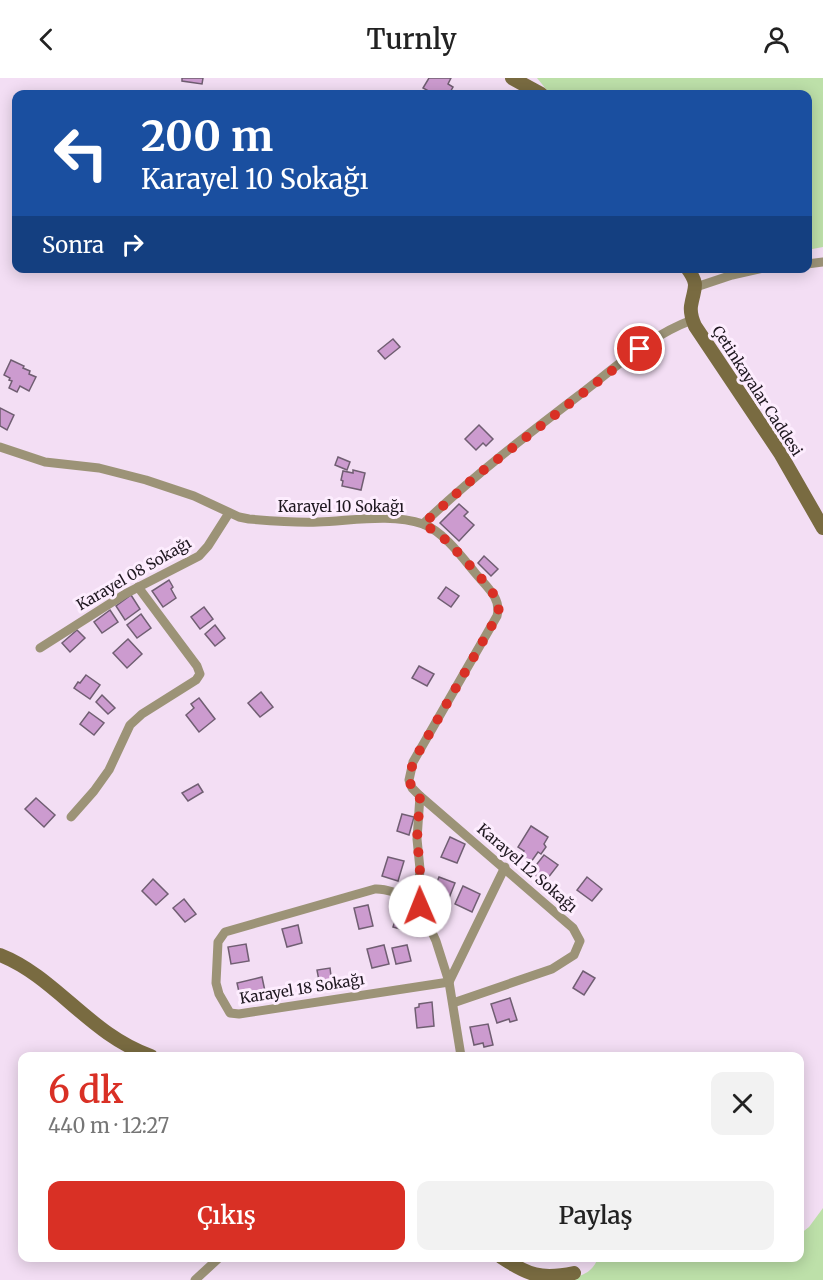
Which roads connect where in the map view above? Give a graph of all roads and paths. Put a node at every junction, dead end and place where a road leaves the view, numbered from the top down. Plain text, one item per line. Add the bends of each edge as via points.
1 (517, 79) edge
2 (534, 90) edge
3 (690, 273) edge
4 (741, 273) edge
5 (696, 287) junction
6 (692, 320) junction
7 (0, 447) edge
8 (229, 513) junction
9 (423, 524) junction
10 (823, 528) edge
11 (138, 587) junction
12 (40, 648) dead end
13 (420, 796) junction
14 (71, 817) dead end
15 (505, 867) junction
16 (418, 895) junction
17 (0, 955) edge
18 (449, 982) junction
19 (453, 1003) junction
20 (139, 1052) edge
21 (460, 1052) edge
22 (215, 1262) edge
23 (508, 1262) edge
24 (574, 1273) dead end
25 (195, 1280) edge

1 - 2 street
3 - 5 street
4 - 5 street
5 - 6 street, Çetinkayalar Caddesi
6 - 9 street via 665,332 618,365 476,476
6 - 10 street, Çetinkayalar Caddesi via 780,453
7 - 8 street, Karayel 10 Sokağı via 45,462 99,468 146,480
8 - 9 street, Karayel 10 Sokağı via 275,521 387,519
8 - 11 street, Karayel 08 Sokağı via 199,556
9 - 13 street, Karayel 10 Sokağı via 439,534 465,561 494,595 499,610 413,762 409,780
11 - 12 street, Karayel 08 Sokağı
11 - 14 street via 200,674 130,725 108,770
13 - 15 street, Karayel 12 Sokağı
13 - 16 street, Karayel 10 Sokağı
15 - 18 street
15 - 19 street, Karayel 12 Sokağı via 573,928 579,947 574,955 552,969
16 - 18 street, Karayel 10 Sokağı
16 - 18 street, Karayel 18 Sokağı via 405,896 380,888 225,932 218,942 217,988 230,1013 239,1014
17 - 20 street via 39,979 115,1039
18 - 19 street, Karayel 10 Sokağı
19 - 21 street, Karayel 10 Sokağı
22 - 25 street
23 - 24 street via 537,1276

